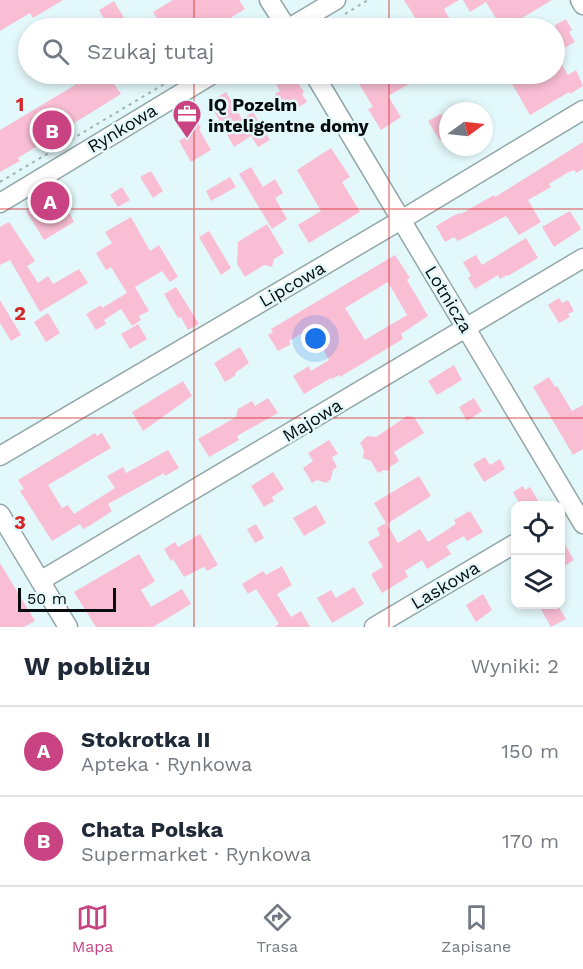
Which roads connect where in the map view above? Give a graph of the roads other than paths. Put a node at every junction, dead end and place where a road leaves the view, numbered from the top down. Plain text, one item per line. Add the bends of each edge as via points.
1 (269, 0) edge
2 (336, 0) edge
3 (580, 0) edge
4 (583, 5) edge
5 (281, 18) edge
6 (305, 18) edge
7 (196, 84) edge
8 (320, 84) edge
9 (583, 110) edge
10 (0, 203) edge
11 (401, 220) junction
12 (583, 258) edge
13 (466, 328) junction
14 (0, 456) edge
15 (0, 514) edge
16 (572, 516) edge
17 (511, 546) edge
18 (40, 580) junction
19 (68, 627) edge
20 (374, 627) edge

1 - 5 street
2 - 6 street
3 - 4 street
7 - 10 street, Rynkowa
8 - 11 street, Lotnicza
9 - 11 street, Lipcowa
11 - 13 street, Lotnicza
11 - 14 street, Lipcowa
12 - 13 street, Majowa
13 - 16 street, Lotnicza
13 - 18 street, Majowa
15 - 18 street
17 - 20 street, Laskowa
18 - 19 street

